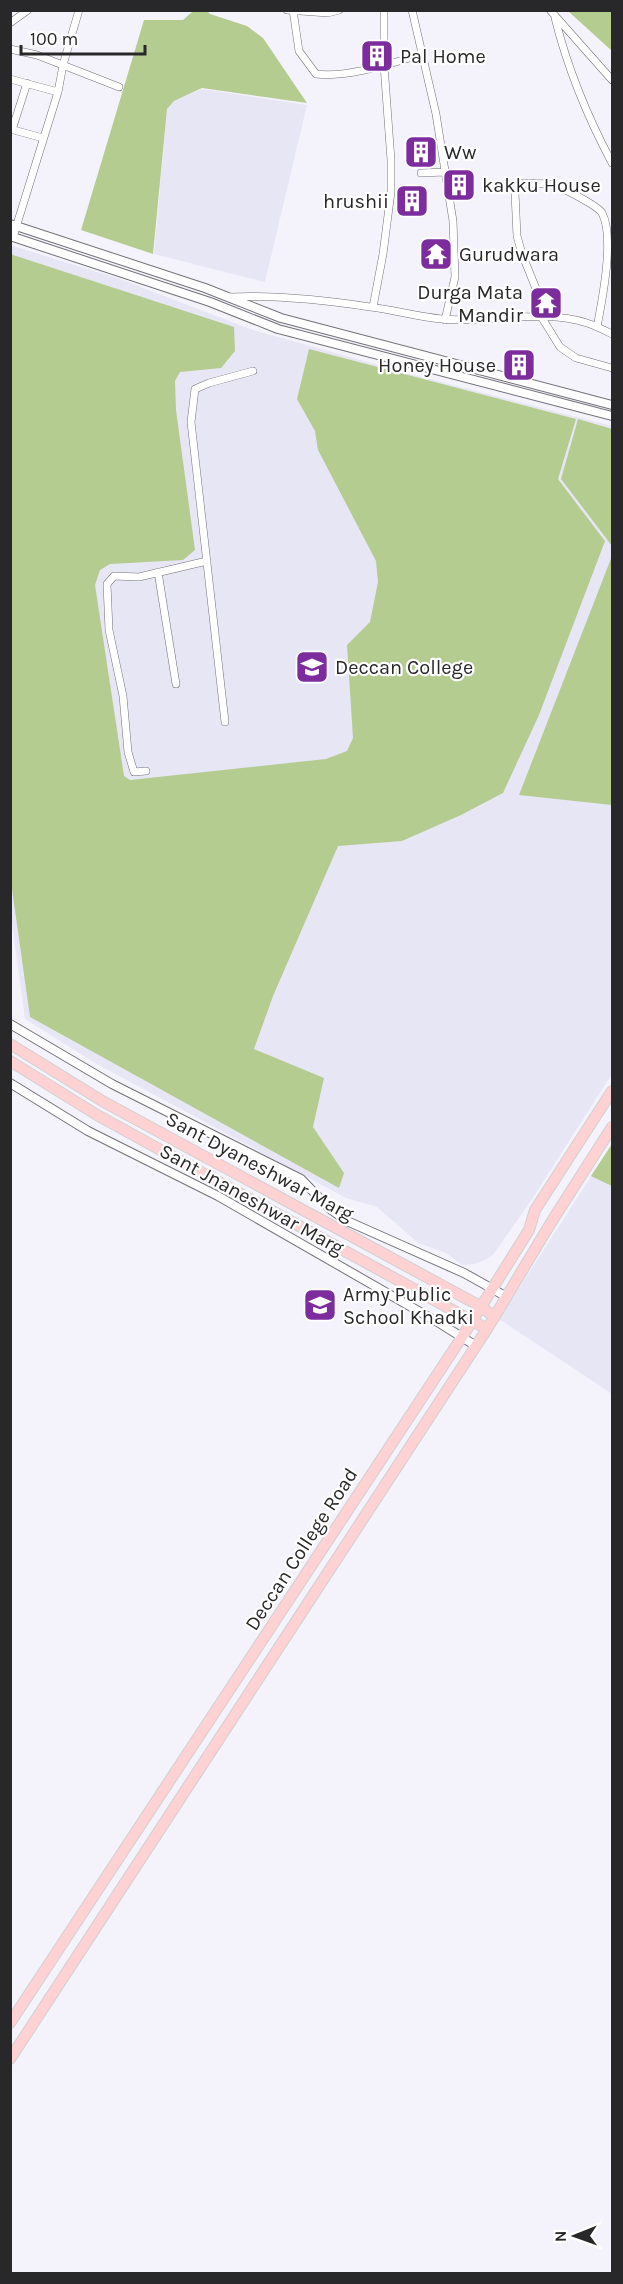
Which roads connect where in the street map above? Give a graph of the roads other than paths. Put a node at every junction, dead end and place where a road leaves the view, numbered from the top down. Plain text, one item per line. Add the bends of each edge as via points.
1 (28, 10) edge
2 (79, 10) edge
3 (287, 10) edge
4 (339, 10) edge
5 (384, 10) edge
6 (412, 10) edge
7 (549, 10) edge
8 (293, 11) edge
9 (555, 18) junction
10 (10, 23) edge
11 (10, 49) edge
12 (423, 54) junction
13 (63, 65) junction
14 (384, 65) junction
15 (10, 79) edge
16 (612, 80) edge
17 (27, 83) junction
18 (119, 87) dead end
19 (58, 92) junction
20 (11, 130) edge
21 (44, 138) junction
22 (612, 164) edge
23 (445, 172) junction
24 (421, 173) dead end
25 (13, 225) edge
26 (12, 236) edge
27 (201, 287) junction
28 (198, 297) junction
29 (228, 297) junction
30 (373, 307) junction
31 (542, 318) junction
32 (446, 320) junction
33 (597, 327) junction
34 (612, 334) edge
35 (612, 368) edge
36 (253, 371) dead end
37 (612, 405) edge
38 (612, 416) edge
39 (207, 561) junction
40 (158, 572) junction
41 (176, 684) dead end
42 (225, 722) dead end
43 (146, 771) dead end
44 (10, 1024) edge
45 (10, 1044) edge
46 (10, 1061) edge
47 (10, 1083) edge
48 (612, 1091) edge
49 (612, 1127) edge
50 (330, 1209) junction
51 (322, 1219) junction
52 (491, 1288) junction
53 (507, 1297) junction
54 (480, 1306) junction
55 (495, 1317) junction
56 (471, 1320) junction
57 (487, 1329) junction
58 (462, 1337) junction
59 (476, 1346) junction
60 (10, 2023) edge
61 (10, 2059) edge

1 - 10 street
2 - 13 street
3 - 8 street
4 - 8 street
5 - 14 street
6 - 12 street
7 - 9 street
8 - 14 street via 299,51 316,74 329,76
9 - 16 street
9 - 22 street via 574,85
11 - 13 street
12 - 14 street
12 - 23 street
13 - 18 street
13 - 19 street
14 - 30 street via 391,192
15 - 17 street
17 - 19 street
17 - 20 street
19 - 21 street
20 - 21 street
21 - 25 street
23 - 24 street
23 - 32 street via 455,253 455,277
25 - 26 street
25 - 27 street
26 - 28 street
27 - 28 street
27 - 29 street
28 - 38 street via 278,329
29 - 30 street via 263,296
29 - 37 street via 281,318
30 - 32 street
31 - 32 street
31 - 33 street
31 - 33 street via 541,301 517,236 518,183 553,184 599,208 604,216 606,265
31 - 35 street via 560,347 576,358
33 - 34 street
36 - 39 street via 195,389 191,422
39 - 40 street
39 - 42 street
40 - 41 street
40 - 43 street via 114,576 107,584 109,630 123,696 128,752 134,772
44 - 50 street, Sant Jnaneshwar Marg via 112,1084 301,1179
45 - 51 main road, Sant Dyaneshwar Marg via 104,1102
46 - 56 main road, Sant Dyaneshwar Marg via 97,1115
47 - 58 street, Sant Jnaneshwar Marg via 88,1131 218,1196
48 - 52 main road, Deccan College Road via 535,1210 529,1230
49 - 53 main road, Deccan College Road
50 - 51 main road
50 - 52 street, Sant Jnaneshwar Marg via 347,1221
51 - 54 main road, Sant Dyaneshwar Marg
52 - 53 street, Sant Jnaneshwar Marg
52 - 54 main road, Deccan College Road
53 - 55 main road, Deccan College Road
54 - 55 main road, Sant Dyaneshwar Marg
54 - 56 main road, Deccan College Road
55 - 57 main road, Deccan College Road
56 - 57 main road, Sant Dyaneshwar Marg
56 - 58 main road, Deccan College Road
57 - 59 main road, Deccan College Road
58 - 59 street, Sant Jnaneshwar Marg
58 - 60 main road, Deccan College Road
59 - 61 main road, Deccan College Road

